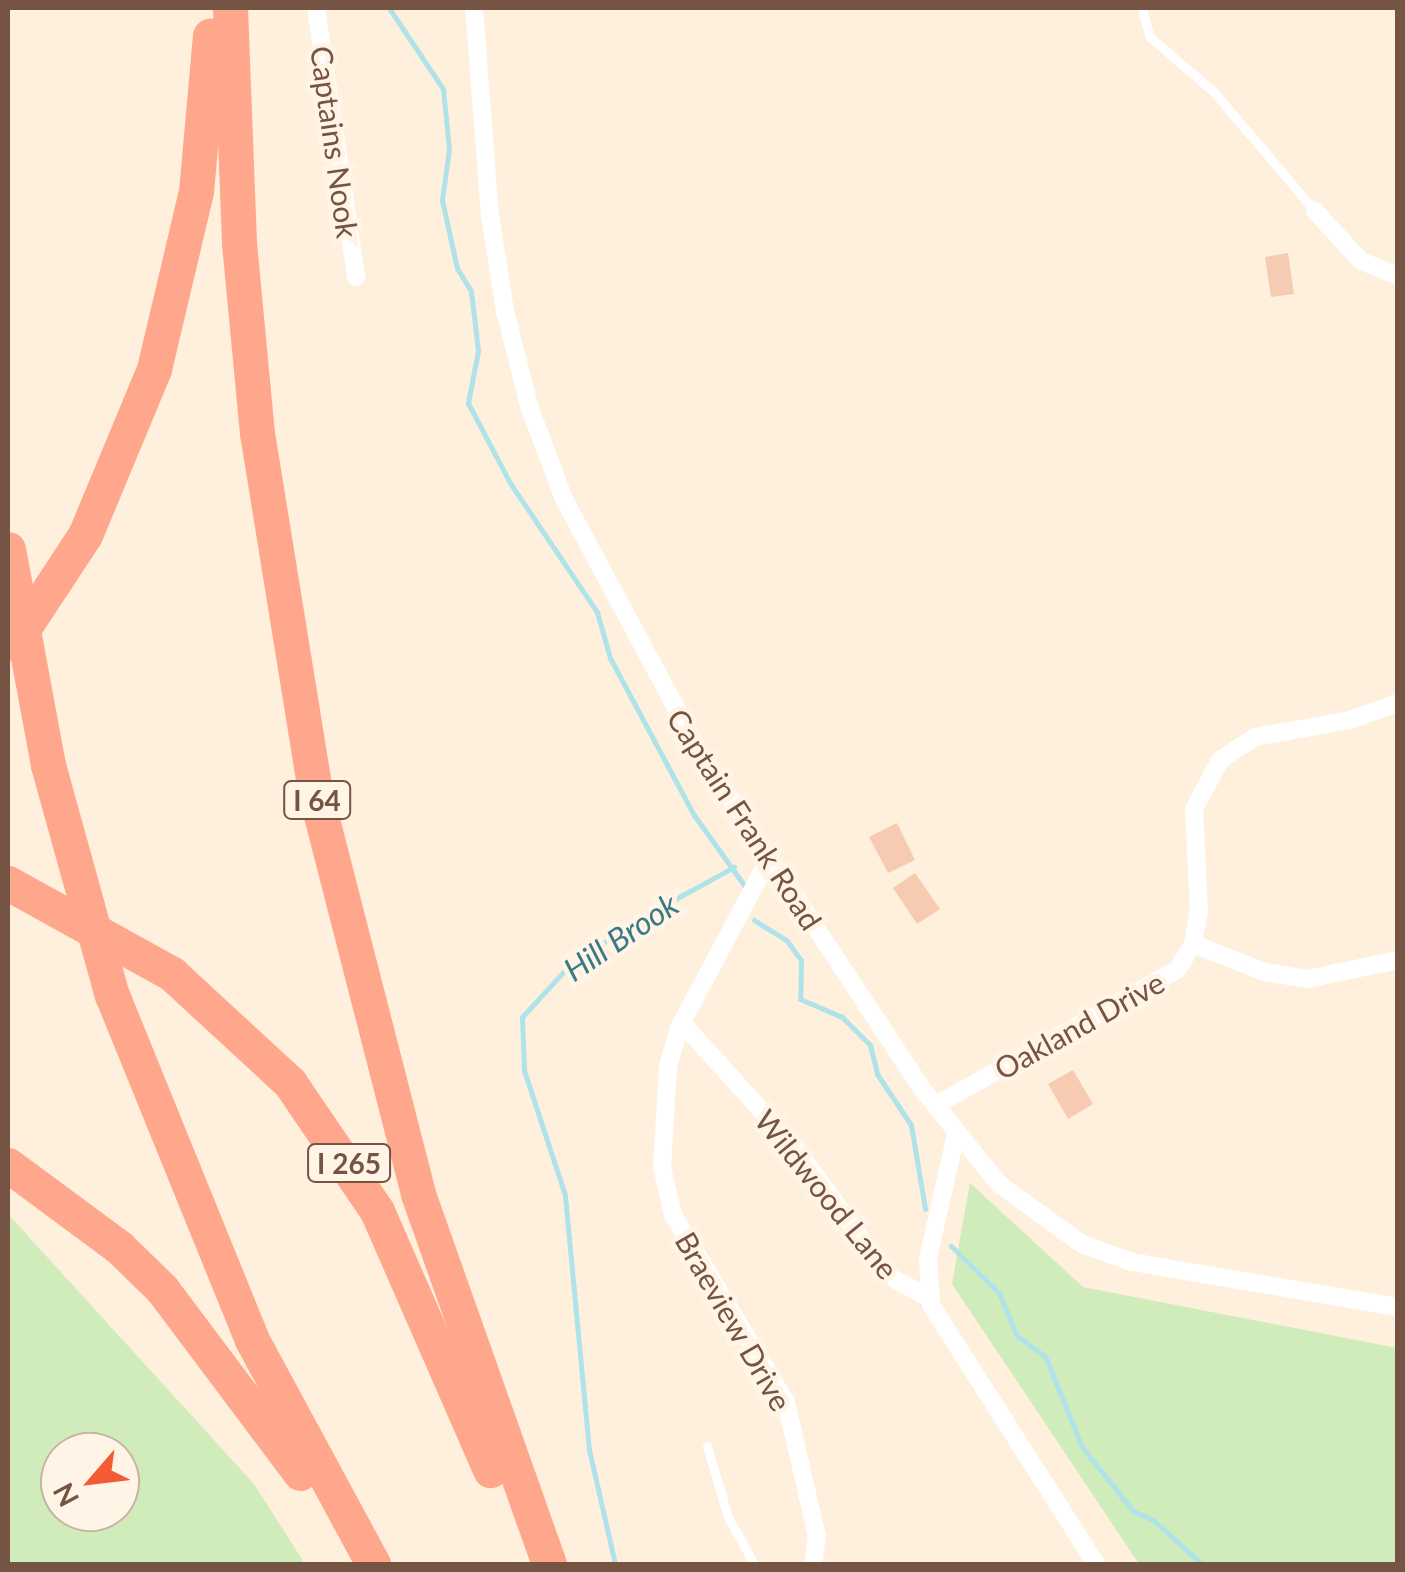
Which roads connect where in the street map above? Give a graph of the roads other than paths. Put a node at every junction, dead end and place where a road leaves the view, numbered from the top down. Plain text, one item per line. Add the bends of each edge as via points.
1 (212, 8) edge
2 (230, 8) edge
3 (316, 8) edge
4 (474, 8) edge
5 (1142, 8) edge
6 (1315, 211) joint
7 (356, 276) dead end
8 (1398, 276) edge
9 (10, 563) edge
10 (8, 652) edge
11 (1398, 703) edge
12 (768, 861) junction
13 (8, 883) edge
14 (1194, 944) junction
15 (1398, 960) edge
16 (682, 1023) junction
17 (936, 1105) junction
18 (956, 1135) junction
19 (8, 1165) edge
20 (930, 1298) junction
21 (1398, 1308) edge
22 (706, 1446) dead end
23 (364, 1564) edge
24 (373, 1564) edge
25 (549, 1564) edge
26 (754, 1564) edge
27 (813, 1564) edge
28 (1096, 1564) edge

1 - 10 highway via 196,192 154,369 85,535
2 - 25 highway, I 64 via 239,243 257,433 316,796 418,1194
3 - 7 street, Captains Nook
4 - 12 street, Captain Frank Road via 492,231 530,406 564,499 621,614
5 - 6 lane via 1150,37 1214,92
6 - 8 street via 1361,262
9 - 24 highway via 65,833 112,995 252,1340
11 - 14 street, Oakland Drive via 1350,720 1255,737 1220,760 1194,809
12 - 16 street, Braeview Drive
12 - 17 street, Captain Frank Road
13 - 25 highway, I 265 via 172,974 216,1008 301,1097 376,1211 509,1511
14 - 15 street via 1265,972 1307,979
14 - 17 street, Oakland Drive via 1164,980
16 - 20 street, Wildwood Lane via 797,1150 889,1276
16 - 27 street, Braeview Drive via 663,1106 666,1190 717,1295 786,1402 817,1536
17 - 18 street, Captain Frank Road
18 - 20 street via 928,1258
18 - 21 street, Captain Frank Road via 1018,1201 1107,1254
19 - 23 highway via 120,1248 162,1289
20 - 28 street, Wildwood Lane via 948,1338 1071,1516
22 - 26 lane via 728,1517

